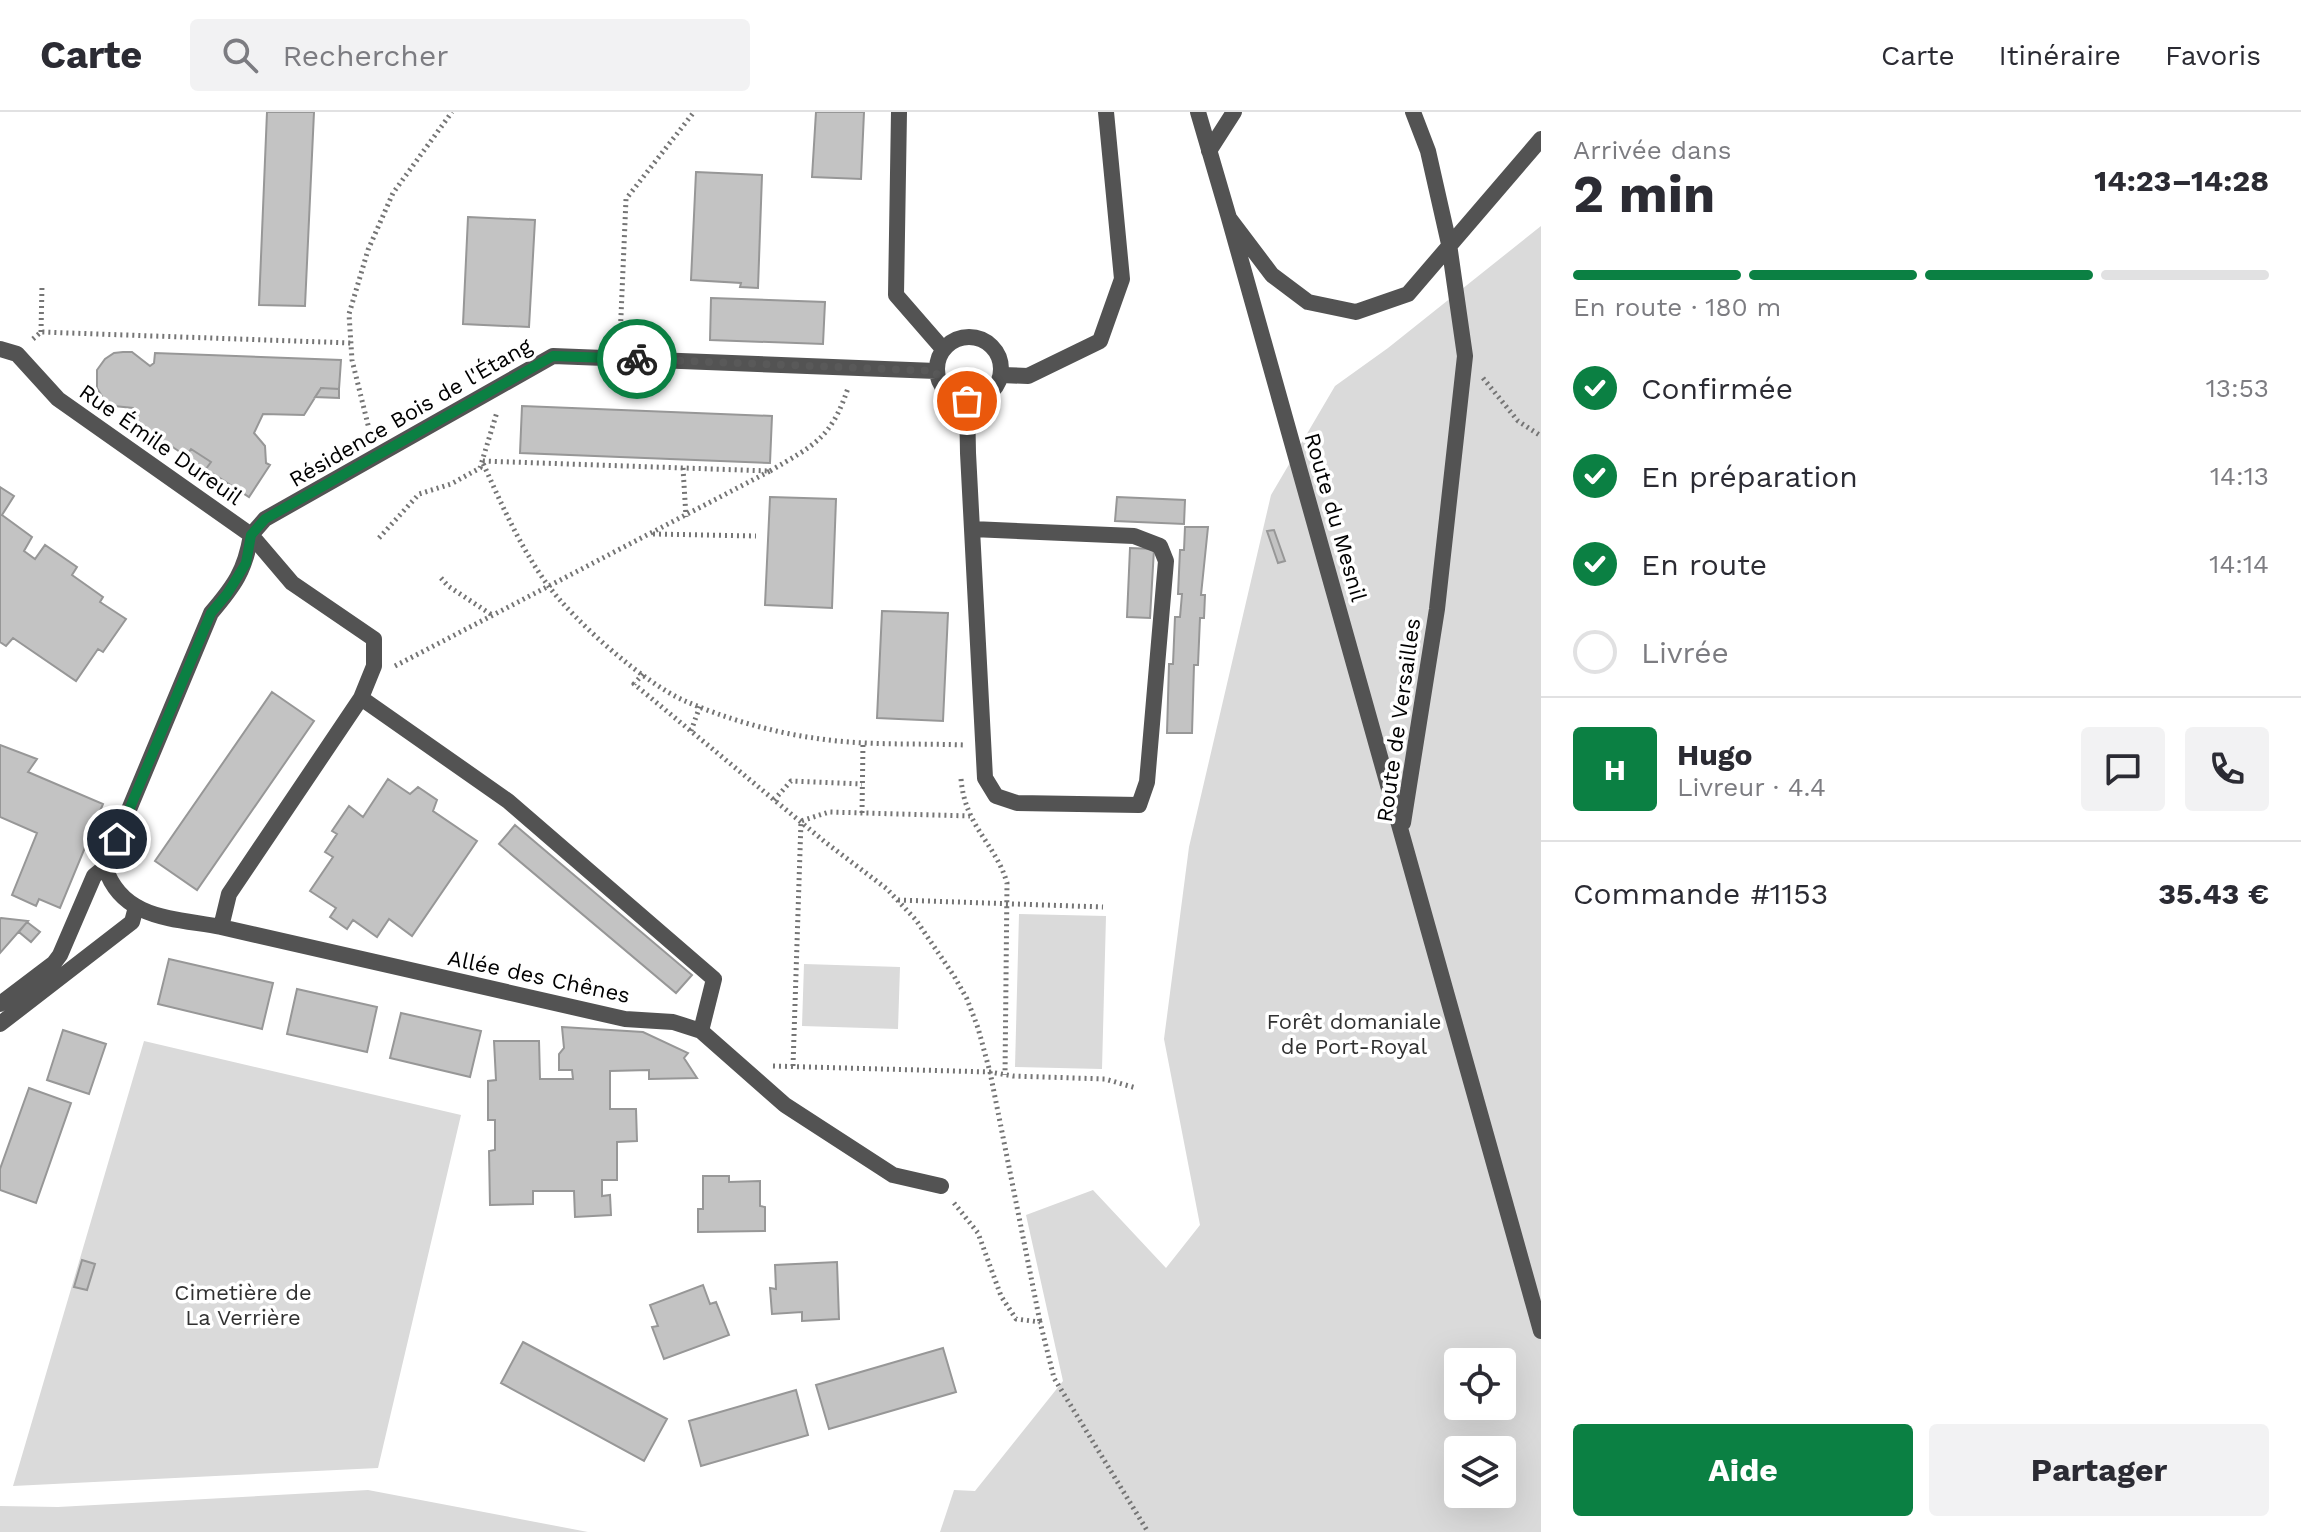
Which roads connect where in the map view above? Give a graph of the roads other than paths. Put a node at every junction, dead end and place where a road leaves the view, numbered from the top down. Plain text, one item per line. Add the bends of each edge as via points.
1 (899, 112) edge
2 (1106, 112) edge
3 (1198, 112) edge
4 (1234, 112) edge
5 (1413, 112) edge
6 (1541, 139) edge
7 (1209, 151) junction
8 (1229, 218) junction
9 (1449, 244) junction
10 (0, 349) edge
11 (943, 349) junction
12 (936, 371) junction
13 (1001, 375) junction
14 (967, 401) junction
15 (972, 529) junction
16 (251, 535) junction
17 (361, 698) junction
18 (1402, 829) junction
19 (105, 867) junction
20 (136, 907) junction
21 (221, 927) junction
22 (0, 1004) edge
23 (0, 1024) edge
24 (701, 1031) junction
25 (941, 1186) road end
26 (1541, 1331) edge

1 - 11 street via 896,295
2 - 13 street via 1122,279 1100,341 1028,376
3 - 7 street
4 - 7 street
5 - 9 street, Route de Versailles via 1428,151
6 - 9 street
7 - 8 street, Route du Mesnil
8 - 9 street via 1272,275 1308,302 1356,312 1408,294
8 - 18 street, Route du Mesnil
9 - 18 street, Route de Versailles via 1465,356 1437,609
10 - 16 street, Rue Émile Dureuil via 17,354 58,399
11 - 12 street
11 - 13 street via 961,338 982,339 998,353
12 - 14 street via 949,395
12 - 16 street, Résidence Bois de l'Étang via 553,356 265,519
13 - 14 street via 985,397
14 - 15 street
15 - 15 street via 985,778 996,796 1017,803 1139,805 1147,782 1166,561 1160,546 1134,536
16 - 17 street via 292,583 374,639 374,666
16 - 19 street, Rue Émile Dureuil via 246,563 211,613
17 - 21 street via 229,894
17 - 24 street via 508,801 714,979
18 - 26 street, Route de Versailles
19 - 20 street via 117,894
19 - 22 street, Rue Émile Dureuil via 94,876 54,963
20 - 21 street, Allée des Chênes
20 - 23 street via 132,922
21 - 24 street, Allée des Chênes via 625,1019 673,1022
24 - 25 street, Allée des Chênes via 785,1105 893,1175

